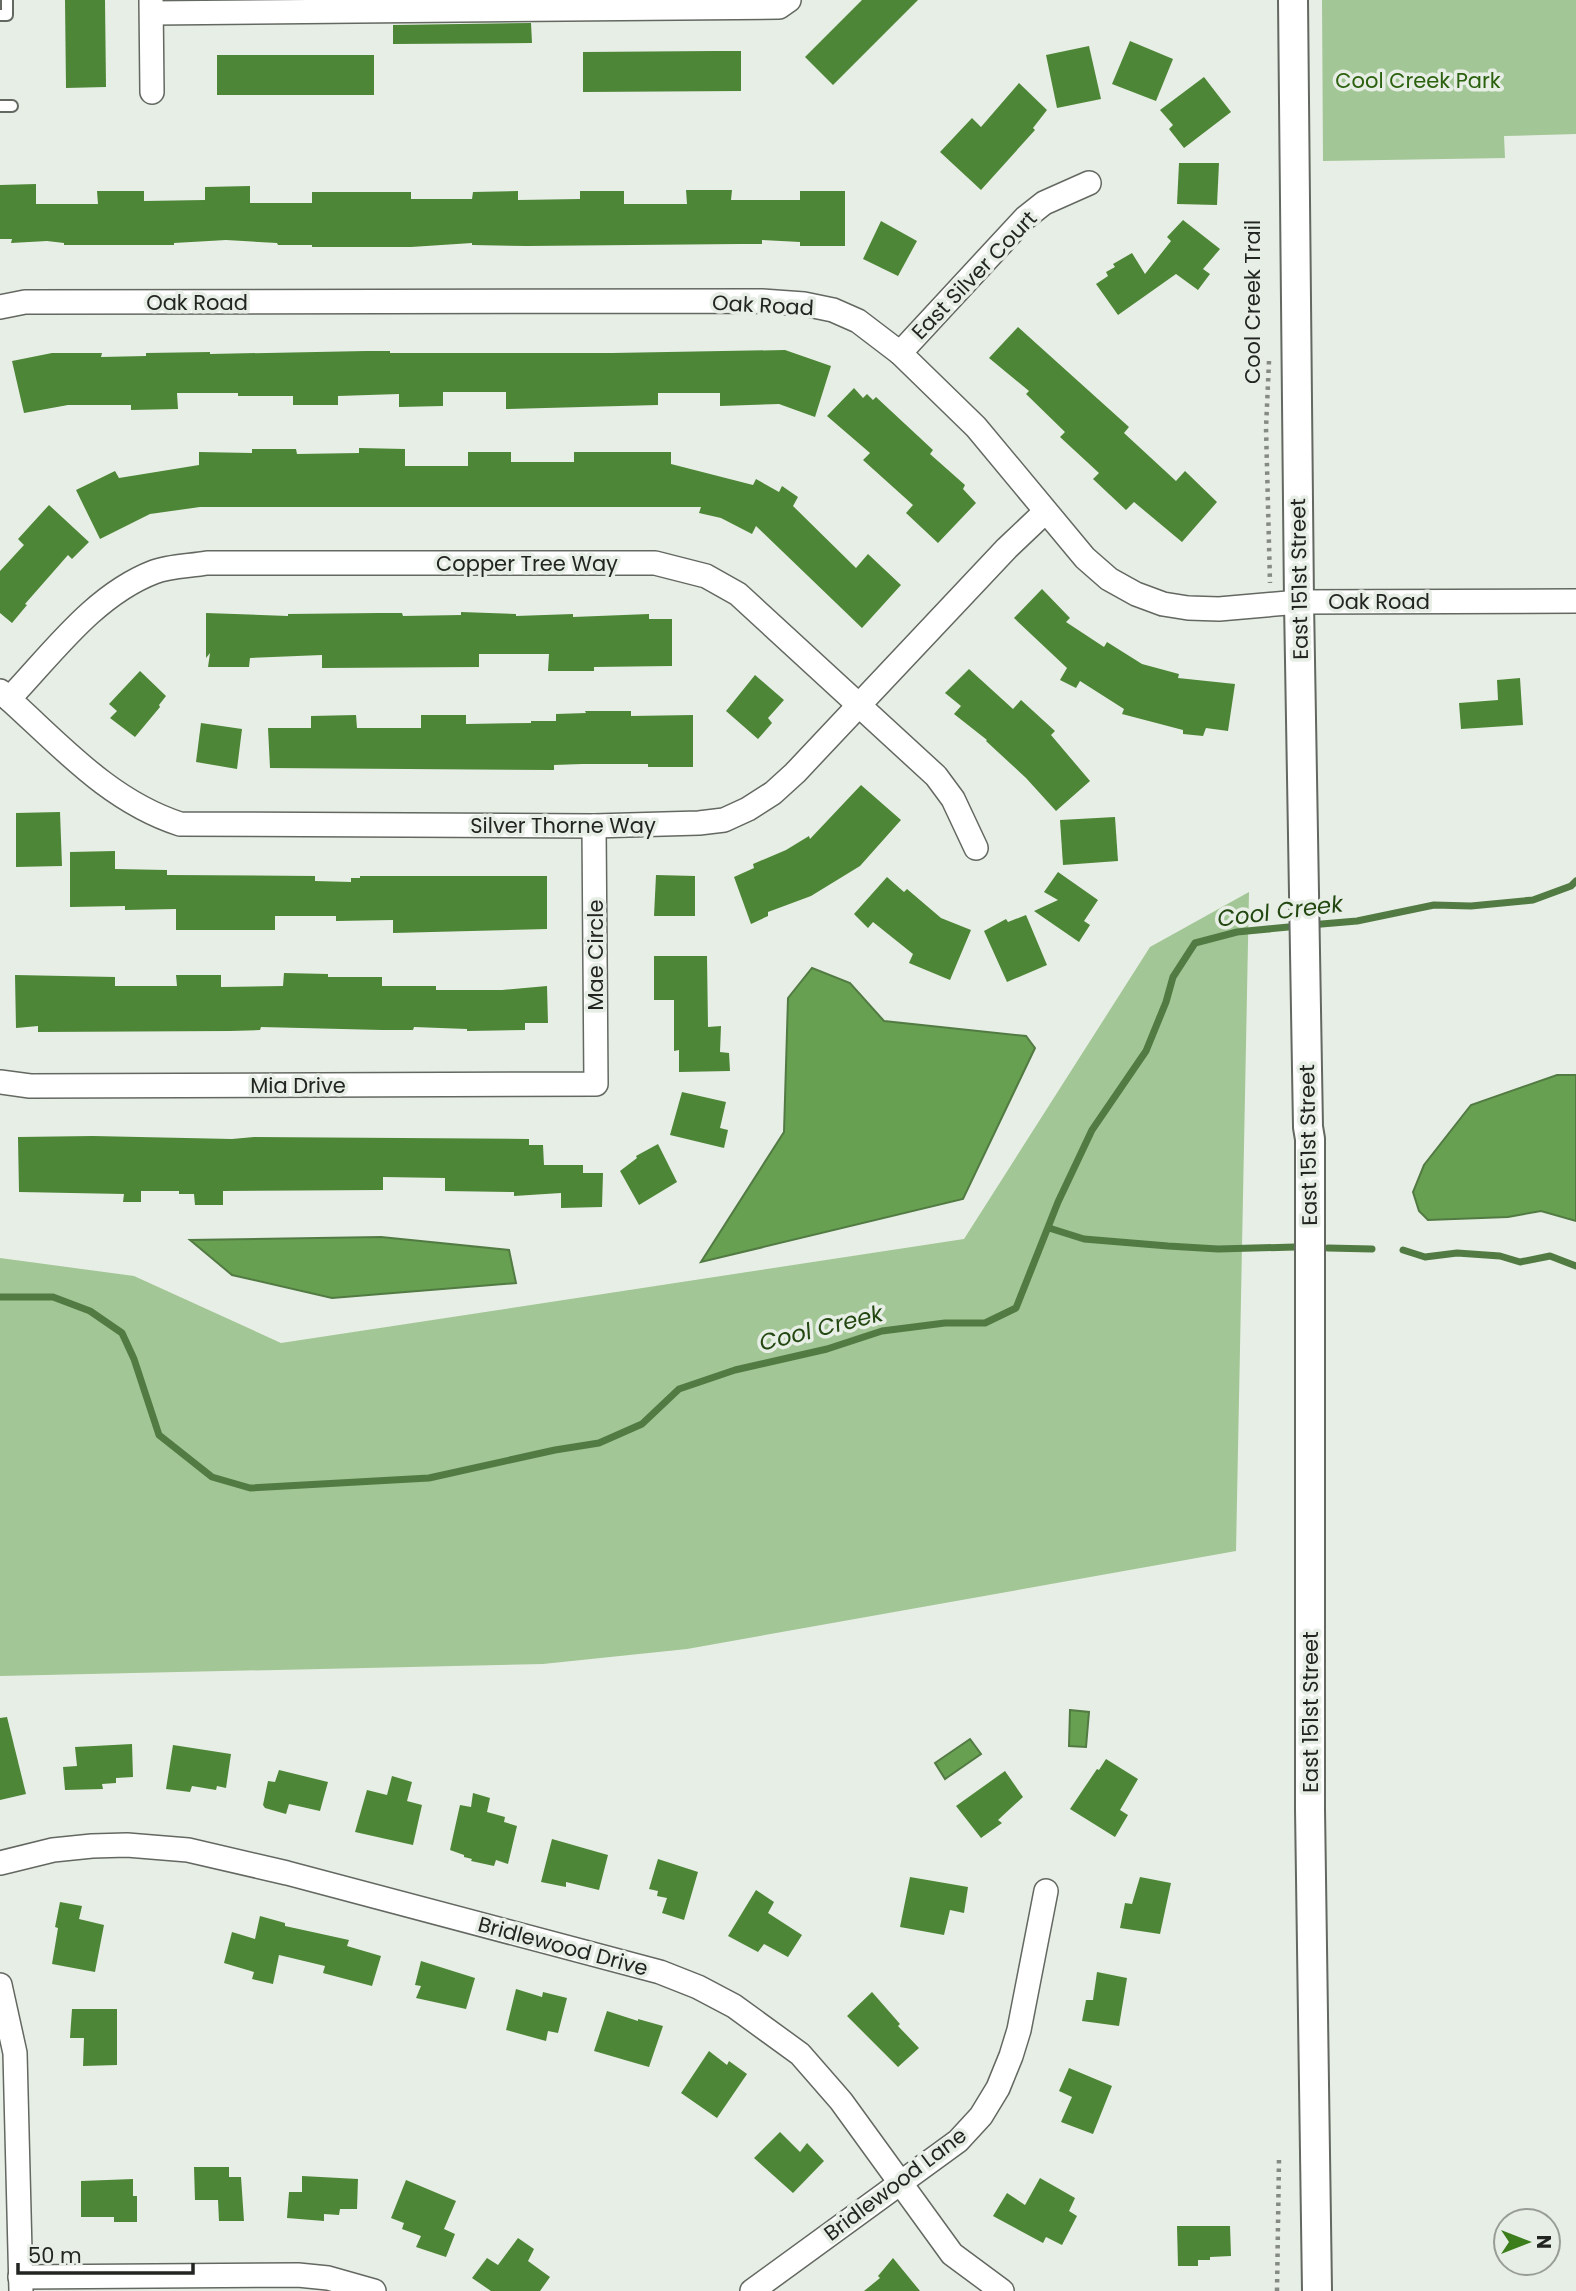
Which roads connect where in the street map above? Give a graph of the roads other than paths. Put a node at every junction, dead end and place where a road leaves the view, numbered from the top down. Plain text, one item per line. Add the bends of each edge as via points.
1 (7, 0) edge
2 (789, 0) edge
3 (1293, 0) edge
4 (566, 5) edge
5 (151, 7) edge
6 (0, 15) edge
7 (152, 92) dead end
8 (1089, 183) dead end
9 (0, 307) edge
10 (900, 352) junction
11 (1045, 512) junction
12 (1576, 601) edge
13 (1299, 602) junction
14 (5, 695) edge
15 (859, 705) junction
16 (594, 826) junction
17 (976, 848) dead end
18 (0, 1082) edge
19 (596, 1084) joint
20 (0, 1863) edge
21 (1046, 1891) dead end
22 (0, 1985) edge
23 (901, 2184) junction
24 (20, 2284) edge
25 (374, 2291) edge
26 (752, 2291) edge
27 (1002, 2291) edge
28 (1317, 2291) edge

1 - 6 lane via 7,15
2 - 4 street via 779,7
3 - 13 street, East 151st Street
4 - 5 street
5 - 7 street
8 - 10 street, East Silver Court via 1044,203 1025,218
9 - 10 street, Oak Road via 24,302 762,301 833,310 858,321
10 - 11 street, Oak Road via 976,427
11 - 13 street, Oak Road via 1109,579 1163,604 1219,609
11 - 15 street, Silver Thorne Way
12 - 13 street, Oak Road
13 - 28 street, East 151st Street via 1310,1139 1310,1809
14 - 15 street, Copper Tree Way via 91,612 123,587 155,571 207,564 655,562 706,576 738,594
14 - 16 street, Silver Thorne Way via 99,782 129,802 180,824
15 - 16 street, Silver Thorne Way via 773,793 724,820
15 - 17 street, Copper Tree Way via 936,776 953,799
16 - 19 street, Mae Circle
18 - 19 street, Mia Drive via 30,1086
20 - 23 street, Bridlewood Drive via 92,1846 188,1850 660,1972 734,2006 800,2053
21 - 23 street, Bridlewood Lane via 1019,2030 998,2088 958,2141
22 - 24 street via 15,2053
23 - 26 street, Bridlewood Lane
23 - 27 street, Bridlewood Drive via 953,2254
24 - 25 street via 298,2275

